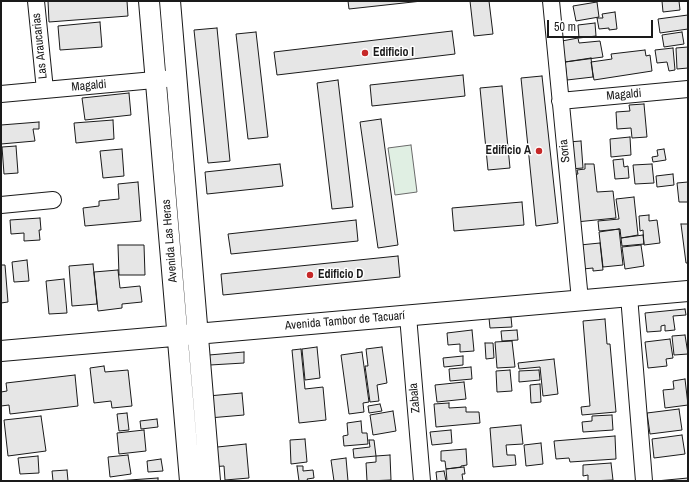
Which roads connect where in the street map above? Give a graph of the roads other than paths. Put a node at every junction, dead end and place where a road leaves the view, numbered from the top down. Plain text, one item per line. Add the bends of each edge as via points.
1 (36, 1) edge
2 (149, 1) edge
3 (170, 1) edge
4 (551, 1) edge
5 (176, 78) junction
6 (156, 80) junction
7 (688, 89) edge
8 (45, 90) junction
9 (1, 94) edge
10 (560, 101) junction
11 (53, 200) dead end
12 (1, 204) edge
13 (688, 291) edge
14 (629, 296) junction
15 (580, 300) junction
16 (408, 316) junction
17 (198, 334) junction
18 (178, 336) junction
19 (1, 351) edge
20 (190, 481) edge
21 (210, 481) edge
22 (422, 481) edge
23 (644, 481) edge

1 - 8 street, Las Araucarias
2 - 6 main road, Avenida Las Heras
3 - 5 main road, Avenida Las Heras
4 - 10 street, Soria
5 - 6 street, Magaldi
5 - 17 main road, Avenida Las Heras
6 - 8 street, Magaldi
6 - 18 main road, Avenida Las Heras
7 - 10 street, Magaldi
8 - 9 street, Magaldi
10 - 15 street, Soria
11 - 12 street
13 - 14 main road, Avenida Tambor de Tacuarí
14 - 15 main road, Avenida Tambor de Tacuarí
14 - 23 street
15 - 16 main road, Avenida Tambor de Tacuarí
16 - 17 main road, Avenida Tambor de Tacuarí
16 - 22 street, Zabala
17 - 18 main road, Avenida Tambor de Tacuarí
17 - 21 main road, Avenida Las Heras
18 - 19 main road, Avenida Tambor de Tacuarí
18 - 20 main road, Avenida Las Heras

